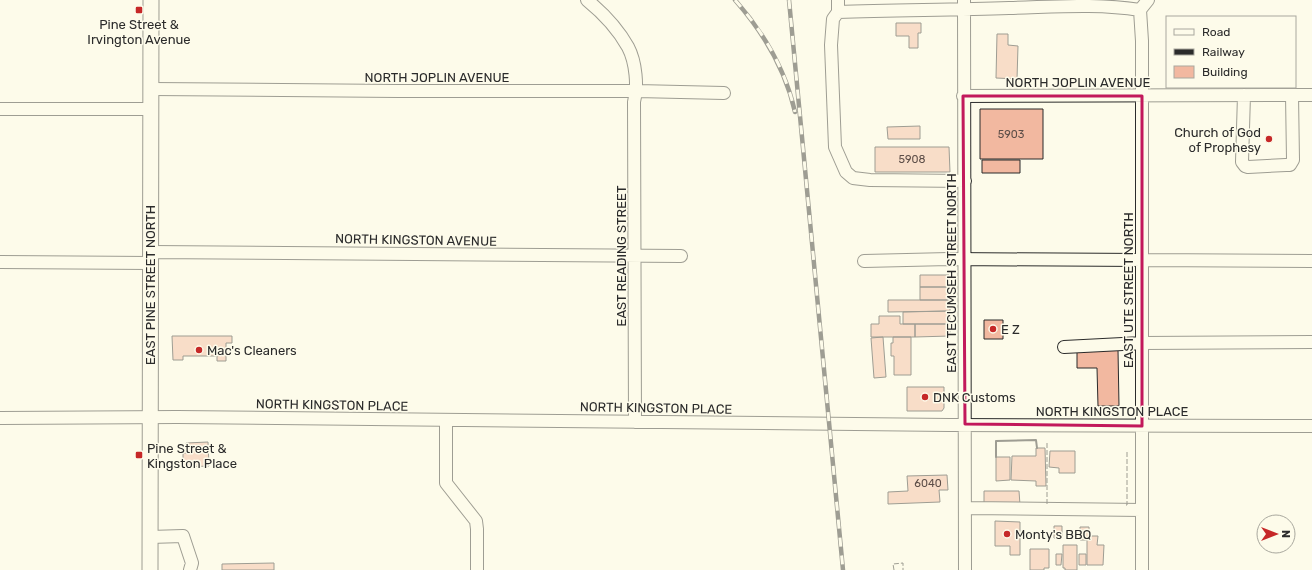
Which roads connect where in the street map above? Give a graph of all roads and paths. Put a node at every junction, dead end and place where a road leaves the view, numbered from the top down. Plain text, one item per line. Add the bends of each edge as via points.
1 (151, 0) edge
2 (587, 0) edge
3 (1148, 0) edge
4 (964, 5) edge
5 (838, 6) edge
6 (1140, 10) junction
7 (151, 90) junction
8 (637, 91) junction
9 (724, 93) dead end
10 (1244, 95) junction
11 (1292, 95) junction
12 (1312, 95) edge
13 (963, 96) junction
14 (1142, 96) junction
15 (0, 109) edge
16 (150, 109) junction
17 (965, 181) junction
18 (635, 256) junction
19 (682, 256) dead end
20 (150, 258) junction
21 (965, 259) junction
22 (1142, 260) junction
23 (864, 261) dead end
24 (1312, 261) edge
25 (0, 262) edge
26 (1312, 342) edge
27 (1142, 343) junction
28 (1064, 347) dead end
29 (0, 418) edge
30 (151, 418) junction
31 (446, 420) junction
32 (635, 422) junction
33 (965, 424) junction
34 (1142, 426) junction
35 (1312, 426) edge
36 (966, 508) junction
37 (1142, 510) junction
38 (150, 537) junction
39 (150, 570) edge
40 (190, 570) edge
41 (478, 570) edge
42 (965, 570) edge
43 (1142, 570) edge

1 - 7 main road, EAST PINE STREET NORTH
2 - 8 street, EAST READING STREET via 605,15 629,48 635,69
3 - 6 street
4 - 5 street
4 - 6 street via 1119,6
4 - 13 street, EAST TECUMSEH STREET NORTH
5 - 17 street via 833,19 831,45 835,147 846,172 852,178 870,180
6 - 14 street, EAST UTE STREET NORTH
7 - 8 street, NORTH JOPLIN AVENUE
7 - 16 main road, EAST PINE STREET NORTH
8 - 9 street, NORTH JOPLIN AVENUE
8 - 18 street, EAST READING STREET via 634,102
10 - 11 street, NORTH JOPLIN AVENUE
10 - 11 street via 1242,162 1245,166 1286,166 1292,163
10 - 14 street, NORTH JOPLIN AVENUE
11 - 12 street, NORTH JOPLIN AVENUE
13 - 14 street, NORTH JOPLIN AVENUE
13 - 17 street, EAST TECUMSEH STREET NORTH
14 - 22 street, EAST UTE STREET NORTH
15 - 16 street
16 - 20 main road, EAST PINE STREET NORTH
17 - 21 street, EAST TECUMSEH STREET NORTH
18 - 19 street, NORTH KINGSTON AVENUE
18 - 20 street, NORTH KINGSTON AVENUE
18 - 32 street, EAST READING STREET
20 - 25 street, NORTH KINGSTON AVENUE
20 - 30 main road, EAST PINE STREET NORTH
21 - 22 street
21 - 23 street
21 - 33 street, EAST TECUMSEH STREET NORTH
22 - 24 street
22 - 27 street, EAST UTE STREET NORTH
26 - 27 street
27 - 28 street
27 - 34 street, EAST UTE STREET NORTH
29 - 30 street, NORTH KINGSTON PLACE
30 - 31 street, NORTH KINGSTON PLACE
30 - 38 main road, EAST PINE STREET NORTH
31 - 32 street, NORTH KINGSTON PLACE
31 - 41 street via 446,480 476,521
32 - 33 street, NORTH KINGSTON PLACE
33 - 34 street, NORTH KINGSTON PLACE
33 - 36 street, EAST TECUMSEH STREET NORTH
34 - 35 street, NORTH KINGSTON PLACE
34 - 37 street, EAST UTE STREET NORTH
36 - 37 street
36 - 42 street, EAST TECUMSEH STREET NORTH
37 - 43 street, EAST UTE STREET NORTH
38 - 39 main road, EAST PINE STREET NORTH
38 - 40 street via 183,536 192,563

